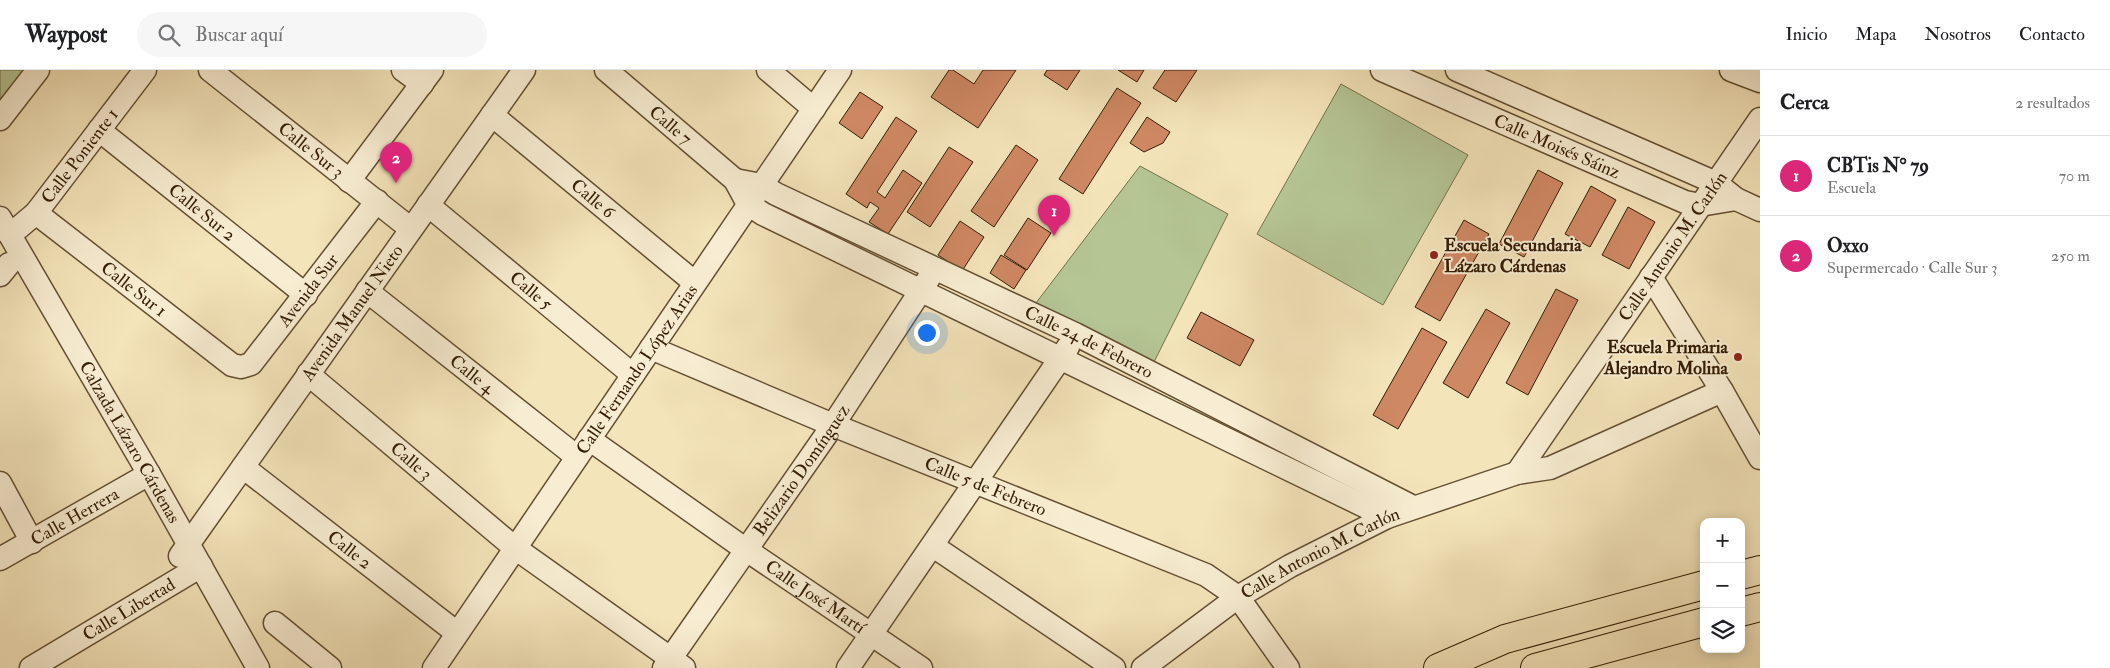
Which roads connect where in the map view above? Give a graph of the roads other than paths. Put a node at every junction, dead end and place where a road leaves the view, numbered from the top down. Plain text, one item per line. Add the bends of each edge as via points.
1 (38, 70) edge
2 (145, 70) edge
3 (210, 70) edge
4 (403, 70) edge
5 (524, 70) edge
6 (606, 70) edge
7 (768, 70) edge
8 (840, 70) edge
9 (1382, 70) edge
10 (1457, 70) edge
11 (1731, 70) edge
12 (427, 77) edge
13 (1760, 81) edge
14 (814, 109) junction
15 (492, 115) junction
16 (0, 119) edge
17 (1760, 119) edge
18 (99, 130) junction
19 (349, 180) junction
20 (735, 180) junction
21 (1716, 183) junction
22 (761, 185) junction
23 (1736, 199) junction
24 (377, 201) junction
25 (748, 204) junction
26 (428, 205) junction
27 (1700, 205) junction
28 (1760, 210) edge
29 (36, 213) junction
30 (411, 229) junction
31 (4, 248) edge
32 (934, 268) junction
33 (1651, 277) junction
34 (694, 282) junction
35 (367, 291) junction
36 (922, 291) junction
37 (306, 295) junction
38 (1075, 334) junction
39 (651, 348) junction
40 (1060, 360) junction
41 (232, 365) joint
42 (308, 374) junction
43 (633, 375) junction
44 (1722, 392) junction
45 (833, 425) junction
46 (583, 448) junction
47 (1760, 458) edge
48 (243, 467) junction
49 (1517, 473) junction
50 (143, 478) junction
51 (0, 483) edge
52 (977, 483) junction
53 (1413, 507) junction
54 (1387, 517) junction
55 (32, 542) junction
56 (932, 546) junction
57 (514, 548) junction
58 (745, 549) junction
59 (0, 559) edge
60 (190, 560) junction
61 (1760, 570) edge
62 (1745, 574) edge
63 (1700, 586) edge
64 (1238, 597) junction
65 (1760, 607) edge
66 (1745, 611) edge
67 (275, 623) dead end
68 (1700, 623) edge
69 (457, 633) junction
70 (871, 635) junction
71 (443, 665) edge
72 (673, 665) edge
73 (31, 668) edge
74 (246, 668) edge
75 (258, 668) edge
76 (330, 668) edge
77 (848, 668) edge
78 (921, 668) edge
79 (1114, 668) edge
80 (1143, 668) edge
81 (1288, 668) edge
82 (1438, 668) edge
83 (1535, 668) edge

1 - 16 street
2 - 18 street, Calle Poniente 1
3 - 19 street, Calle Sur 3
4 - 12 street
5 - 15 street, Avenida Manuel Nieto
6 - 20 street, Calle 7
7 - 14 street
8 - 14 street, Calle Fernando López Arias
9 - 27 street, Calle Moisés Sáinz via 1685,202
10 - 21 street, Calle Moisés Sáinz
11 - 13 street
12 - 19 street
14 - 22 street, Calle Fernando López Arias
15 - 26 street, Avenida Manuel Nieto
15 - 34 street, Calle 6
17 - 21 street, Calle Antonio M. Carlón
18 - 29 street, Calle Poniente 1
18 - 37 street, Calle Sur 2
19 - 24 street, Calle Sur 3
20 - 22 street, Calle 7
20 - 25 street, Calle 7
21 - 23 street, Calle Moisés Sáinz
21 - 27 street, Calle Antonio M. Carlón
22 - 25 street, Calle Fernando López Arias
22 - 32 street, Calle 24 de Febrero
23 - 27 street, Calle Moisés Sáinz
23 - 28 street, Calle Moisés Sáinz
24 - 30 street, Calle Sur 3
24 - 37 street, Avenida Sur
25 - 34 street, Calle Fernando López Arias
25 - 36 street, Calle 24 de Febrero
26 - 30 street, Avenida Manuel Nieto
26 - 43 street, Calle 5
27 - 33 street, Calle Antonio M. Carlón
29 - 31 street, Calle Poniente 1
29 - 41 street, Calle Sur 1
30 - 35 street, Avenida Manuel Nieto
31 - 50 street, Calzada Lázaro Cárdenas
32 - 36 street, Belizario Domínguez
32 - 38 street, Calle 24 de Febrero
33 - 44 street
33 - 49 street, Calle Antonio M. Carlón
34 - 39 street, Calle Fernando López Arias
35 - 42 street, Avenida Manuel Nieto
35 - 46 street, Calle 4
36 - 40 street, Calle 24 de Febrero
36 - 45 street, Belizario Domínguez
37 - 41 street, Avenida Sur via 251,364 241,368
38 - 40 street
38 - 53 street, Calle 24 de Febrero
39 - 43 street, Calle Fernando López Arias
39 - 45 street, Calle 5 de Febrero
40 - 52 street
40 - 54 street, Calle 24 de Febrero
42 - 48 street, Avenida Manuel Nieto
42 - 57 street, Calle 3
43 - 46 street, Calle Fernando López Arias
44 - 47 street
44 - 49 street, Calle Antonio M. Carlón via 1550,468
45 - 52 street, Calle 5 de Febrero
45 - 58 street, Belizario Domínguez
46 - 57 street, Calle Fernando López Arias
46 - 58 street, Calle José Martí
48 - 60 street, Avenida Manuel Nieto
48 - 69 street, Calle 2
49 - 53 street, Calle Antonio M. Carlón
50 - 55 street, Calle Herrera
50 - 60 street, Calzada Lázaro Cárdenas
51 - 55 street
52 - 56 street
52 - 64 street, Calle 5 de Febrero via 1206,575
53 - 54 street, Calle Antonio M. Carlón
54 - 64 street, Calle Antonio M. Carlón via 1290,566
55 - 59 street, Calle Herrera
56 - 70 street
56 - 79 street
57 - 69 street, Calle Fernando López Arias
57 - 72 street, Calle 3
58 - 70 street, Calle José Martí
58 - 72 street, Belizario Domínguez
60 - 73 street, Calle Libertad
60 - 74 street, Calzada Lázaro Cárdenas
60 - 75 street, Calzada Lázaro Cárdenas
61 - 62 main road
63 - 82 main road via 1505,639
64 - 80 street, Calle Antonio M. Carlón
64 - 81 street, Calle 5 de Febrero
65 - 66 main road
67 - 76 street
68 - 83 main road
69 - 71 street, Calle Fernando López Arias
70 - 77 street
70 - 78 street, Calle José Martí

